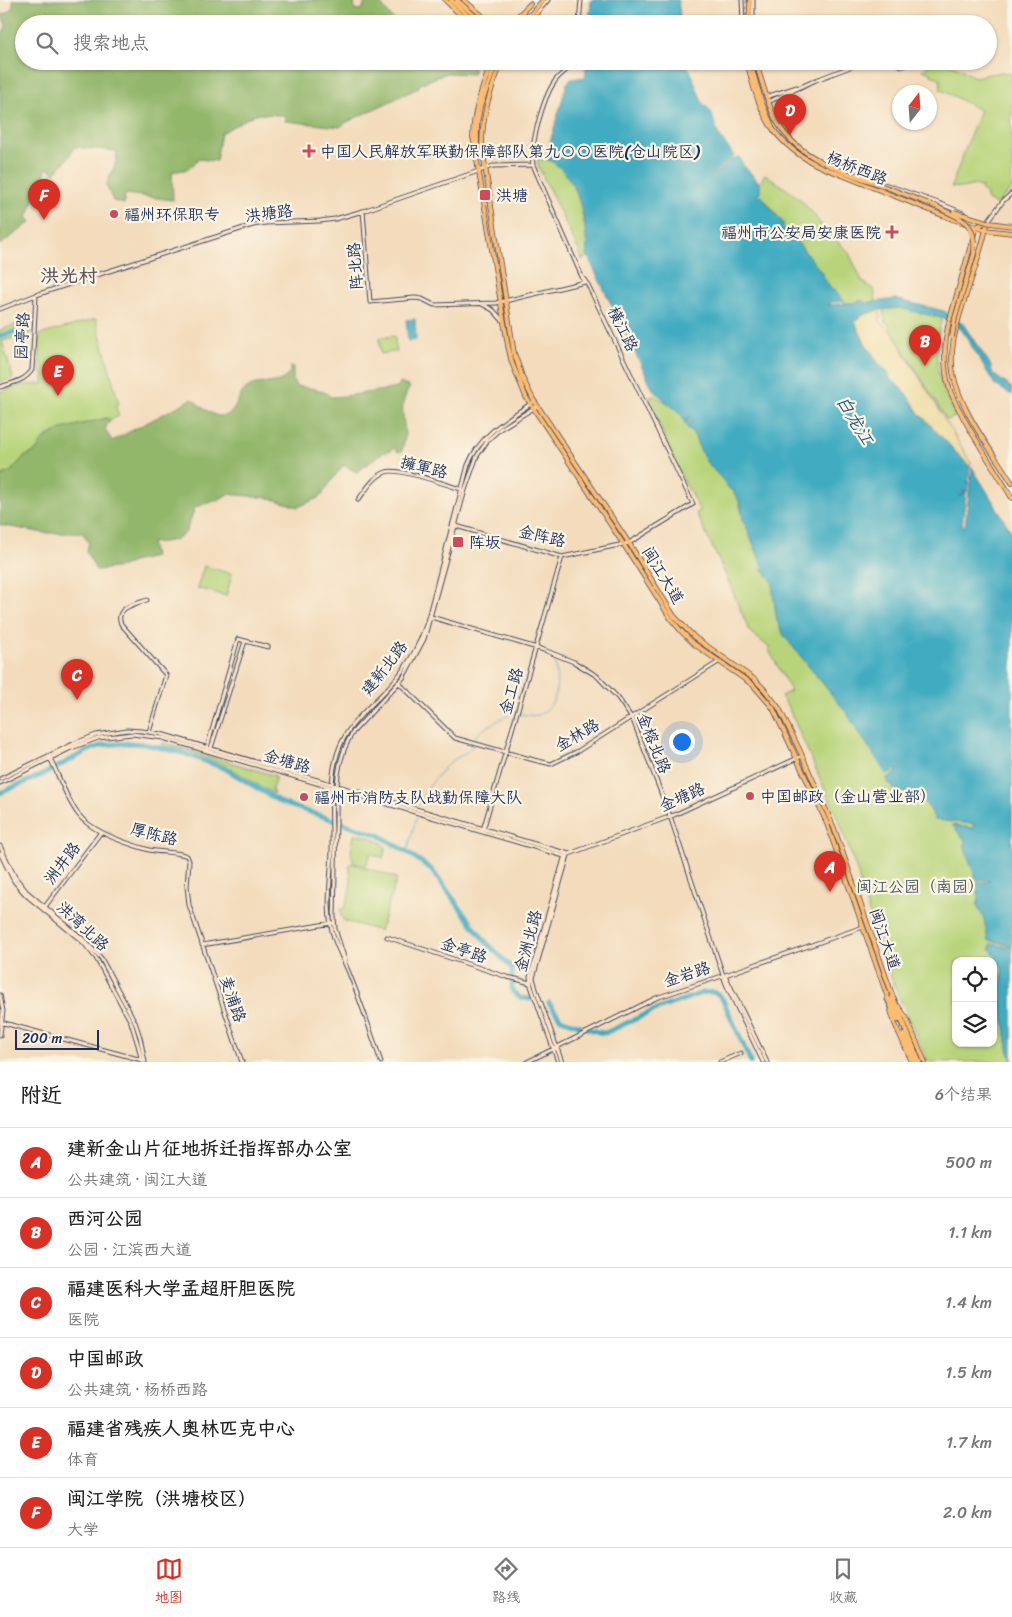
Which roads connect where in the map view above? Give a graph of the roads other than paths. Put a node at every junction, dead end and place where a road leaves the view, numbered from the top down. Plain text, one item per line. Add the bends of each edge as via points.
1 (446, 0) edge
2 (451, 0) edge
3 (457, 0) edge
4 (464, 0) edge
5 (534, 0) edge
6 (541, 0) edge
7 (548, 0) edge
8 (581, 0) edge
9 (742, 0) edge
10 (752, 0) edge
11 (530, 4) junction
12 (536, 13) edge
13 (461, 15) edge
14 (467, 15) edge
15 (474, 15) edge
16 (482, 15) edge
17 (519, 15) edge
18 (522, 15) edge
19 (528, 15) edge
20 (579, 15) edge
21 (743, 15) edge
22 (752, 15) edge
23 (495, 70) edge
24 (495, 70) edge
25 (497, 70) edge
26 (568, 70) edge
27 (749, 70) tunnel mouth
28 (758, 70) tunnel mouth
29 (843, 70) edge
30 (753, 72) tunnel mouth
31 (767, 100) junction
32 (784, 141) junction
33 (482, 147) junction
34 (533, 165) junction
35 (485, 168) junction
36 (479, 170) junction
37 (845, 171) junction
38 (1012, 193) edge
39 (934, 205) junction
40 (364, 210) junction
41 (988, 221) junction
42 (1012, 225) edge
43 (976, 227) junction
44 (986, 230) junction
45 (1012, 233) edge
46 (585, 282) junction
47 (36, 295) junction
48 (507, 302) junction
49 (501, 303) junction
50 (479, 304) junction
51 (0, 309) edge
52 (504, 323) junction
53 (953, 352) junction
54 (945, 366) junction
55 (953, 369) junction
56 (0, 387) edge
57 (533, 405) junction
58 (1012, 484) edge
59 (464, 490) junction
60 (1012, 498) edge
61 (358, 500) dead end
62 (456, 526) junction
63 (627, 544) junction
64 (562, 557) junction
65 (147, 600) dead end
66 (430, 616) junction
67 (245, 641) junction
68 (268, 646) dead end
69 (536, 648) junction
70 (720, 662) junction
71 (397, 681) junction
72 (632, 717) junction
73 (149, 733) junction
74 (209, 748) junction
75 (506, 753) junction
76 (802, 756) junction
77 (50, 758) junction
78 (797, 758) junction
79 (0, 779) edge
80 (0, 783) edge
81 (335, 786) junction
82 (670, 816) junction
83 (483, 830) junction
84 (101, 832) junction
85 (0, 846) edge
86 (0, 853) edge
87 (567, 854) junction
88 (43, 909) junction
89 (333, 923) junction
90 (863, 927) junction
91 (387, 937) dead end
92 (202, 944) junction
93 (725, 976) junction
94 (532, 983) junction
95 (0, 995) edge
96 (891, 999) junction
97 (1, 1022) edge
98 (0, 1035) edge
99 (555, 1048) junction
100 (741, 1053) dead end
101 (914, 1053) junction
102 (143, 1061) edge
103 (242, 1062) edge
104 (381, 1062) edge
105 (527, 1062) edge
106 (558, 1062) edge
107 (562, 1062) edge
108 (720, 1062) edge
109 (762, 1062) edge
110 (767, 1062) edge
111 (912, 1062) edge
112 (915, 1062) edge
113 (919, 1062) edge
114 (925, 1062) edge

1 - 13 main road
2 - 14 main road
3 - 15 main road
4 - 16 main road
5 - 11 street
6 - 19 main road
7 - 12 street
8 - 20 street
9 - 21 street
10 - 22 main road
11 - 17 main road
11 - 18 street
23 - 33 main road via 480,112 478,130
24 - 36 main road, 闽江大道 via 479,111 476,131
25 - 33 main road, 闽江大道 via 484,112
26 - 34 street via 556,80 548,94 535,138
27 - 32 main road, 杨桥西路 via 766,120
28 - 31 main road, 杨桥西路
29 - 31 street
30 - 32 main road via 771,124
31 - 37 main road, 杨桥西路 via 779,125 794,144 816,159
32 - 43 main road, 杨桥西路 via 815,164
33 - 35 main road, 闽江大道
34 - 35 street, 洪塘路
34 - 46 street, 横江路
35 - 36 street, 洪塘路
35 - 48 main road, 闽江大道
36 - 40 street, 洪塘路
36 - 49 main road, 闽江大道
37 - 39 main road, 杨桥西路, bridge
37 - 41 street
38 - 41 street
39 - 42 main road, 杨桥西路, bridge via 971,218
39 - 53 main road, bridge via 966,222 975,244 955,318
40 - 47 street, 洪塘路 via 324,221 254,225
40 - 50 street, 阵北路 via 370,302 415,298 434,305
41 - 42 street
41 - 43 main road
41 - 44 main road
43 - 44 main road, 杨桥西路
43 - 54 main road via 948,326
44 - 45 main road, 杨桥西路
44 - 53 main road via 956,330
46 - 48 street, 阵北路
46 - 63 street, 横江路 via 693,504
47 - 51 street, 洪塘路
47 - 56 street, 园亭路 via 32,370 27,377
48 - 49 street, 阵北路
48 - 57 main road, 闽江大道 via 516,360
49 - 50 street, 阵北路
49 - 52 main road, 闽江大道
50 - 52 street via 493,310
52 - 57 main road, 闽江大道 via 512,363 522,390
53 - 55 main road
54 - 55 main road via 949,371
54 - 60 main road via 949,388 958,408
55 - 58 main road via 971,417
57 - 59 street, 建新北路 via 485,437 470,460
57 - 63 main road, 闽江大道
59 - 61 street, 擁軍路 via 389,471 377,477
59 - 62 street, 建新北路
59 - 66 street, 建新北路
62 - 64 street, 金阵路
62 - 66 street, 建新北路
63 - 64 street, 金阵路
63 - 70 main road, 闽江大道 via 677,627
63 - 76 main road, 闽江大道 via 684,628 752,677 769,694 784,716
64 - 69 street, 金工路
65 - 73 street via 126,607 120,618 121,624 166,675
66 - 69 street, 金榕北路
66 - 71 street, 建新北路 via 424,639
67 - 68 street
67 - 74 street
67 - 74 street via 238,639
69 - 72 street, 金榕北路 via 594,673
69 - 75 street, 金工路
70 - 72 street, 金林路
70 - 78 main road, 闽江大道 via 753,685 765,698 777,715
71 - 75 street, 金林路 via 453,736
71 - 81 street, 建新北路 via 349,738
72 - 75 street, 金林路 via 554,763
72 - 82 street, 金榕北路
73 - 74 street, 金塘路
73 - 77 street, 金塘路 via 102,736
73 - 79 street, 金塘路 via 120,731 92,736
73 - 81 street, 金塘路
74 - 81 street, 金塘路
75 - 83 street, 金工路
76 - 78 street, 金塘路
76 - 96 main road, 闽江大道 via 834,828
77 - 80 street, 金塘路
77 - 84 street, 厚陈路 via 78,814
78 - 82 street, 金塘路
78 - 90 main road, 闽江大道 via 829,829
81 - 83 street, 金塘路
81 - 89 street, 建新北路
82 - 87 street, 金塘路
82 - 93 street, 金榕北路
83 - 87 street, 金塘路
84 - 88 street, 洲井路
84 - 92 street, 厚陈路 via 151,850 187,856 188,898
85 - 88 street, 洪湾北路 via 19,882
86 - 88 street, 洪湾北路 via 18,886
87 - 94 street, 金洲北路 via 530,974
88 - 102 street, 洪湾北路 via 79,936 101,958 137,1026
89 - 92 street
89 - 104 street, 建新北路
90 - 93 street, 金岩路
90 - 96 main road, 闽江大道
91 - 94 street, 金亭路, bridge
92 - 103 street, 麦浦路
93 - 99 street, 金岩路 via 656,998
93 - 109 street, 金榕北路
93 - 110 street, 金榕北路
94 - 99 street, 金洲北路
95 - 97 street
96 - 101 highway
96 - 111 main road, 闽江大道 via 895,1024
96 - 114 main road, 闽江大道 via 906,1017
97 - 98 street
97 - 102 street
99 - 105 street, 金岩路
99 - 106 street, 金洲北路
99 - 107 street, 金洲北路
100 - 108 street
101 - 112 highway
101 - 113 highway

